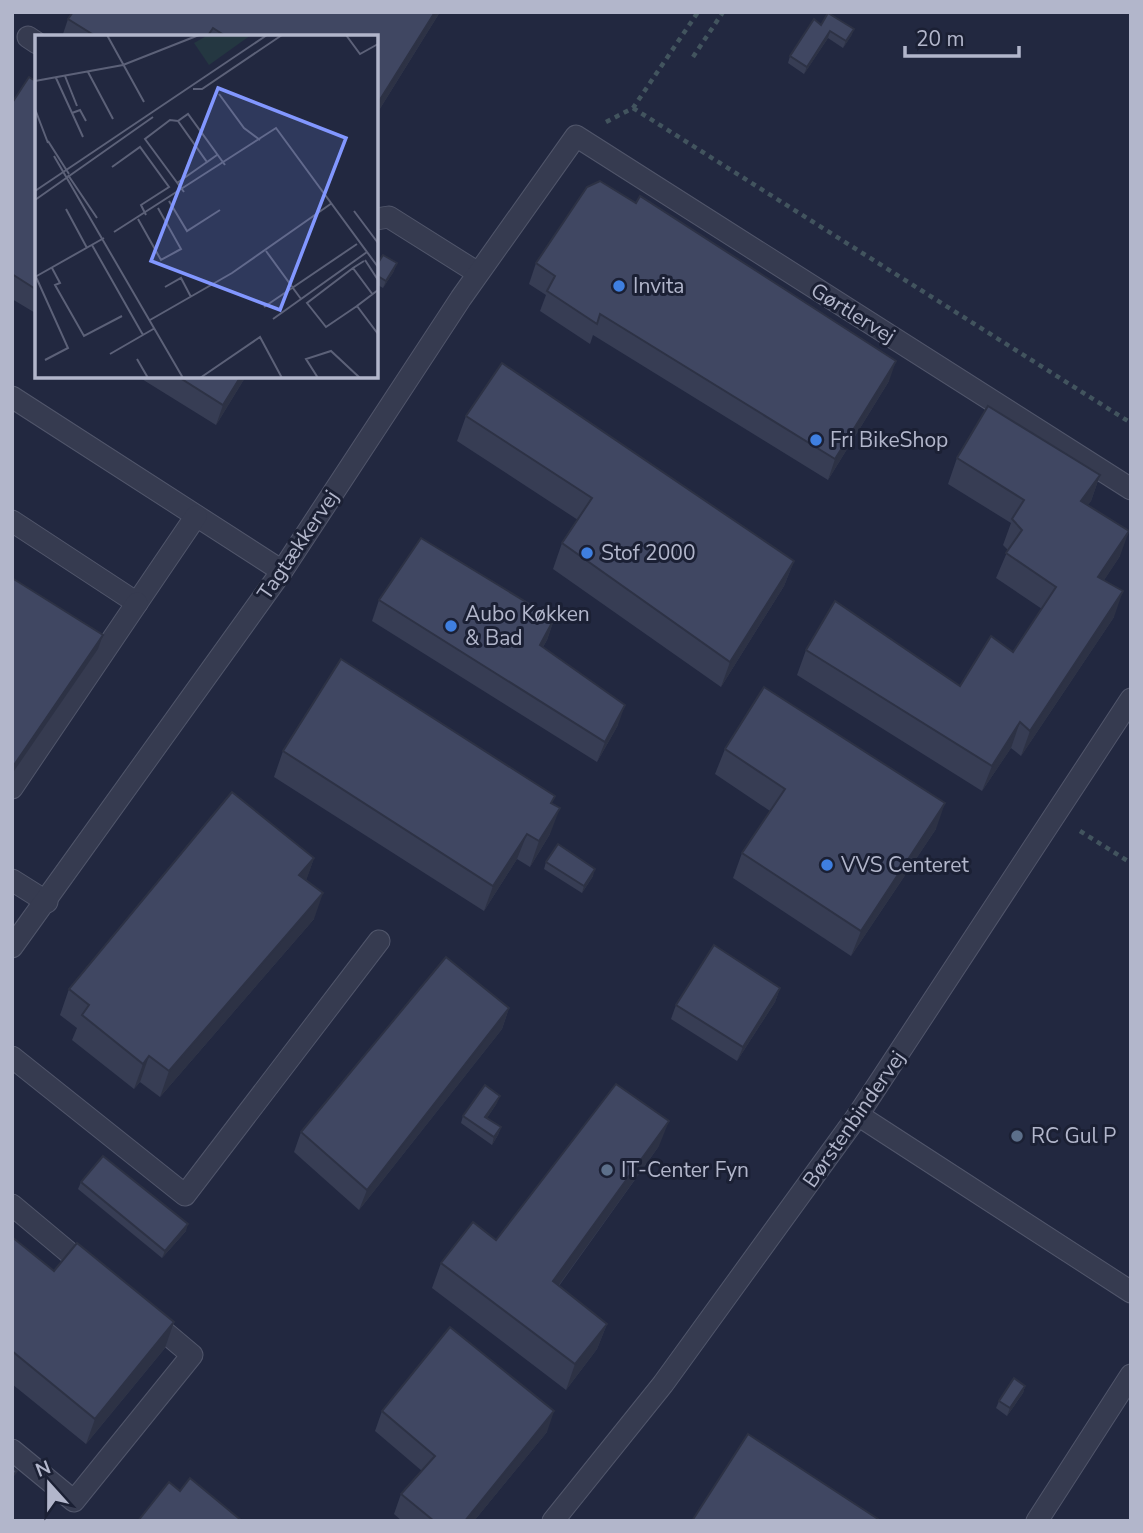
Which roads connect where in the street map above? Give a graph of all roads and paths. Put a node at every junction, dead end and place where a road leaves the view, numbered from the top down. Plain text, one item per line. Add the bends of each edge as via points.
1 (698, 12) edge
2 (723, 12) edge
3 (693, 57) dead end
4 (633, 108) junction
5 (576, 136) junction
6 (378, 219) edge
7 (478, 273) junction
8 (12, 397) edge
9 (1131, 423) edge
10 (1131, 489) edge
11 (196, 516) junction
12 (12, 521) edge
13 (282, 571) junction
14 (137, 603) junction
15 (1131, 699) edge
16 (12, 788) edge
17 (1055, 816) junction
18 (1131, 863) edge
19 (12, 880) edge
20 (47, 902) junction
21 (379, 941) dead end
22 (12, 947) edge
23 (12, 1057) edge
24 (858, 1115) junction
25 (12, 1205) edge
26 (107, 1284) edge
27 (1131, 1292) edge
28 (129, 1302) edge
29 (1131, 1375) edge
30 (12, 1450) edge
31 (553, 1521) edge
32 (1037, 1521) edge

1 - 4 path
2 - 3 path
4 - 5 path
4 - 9 path
5 - 7 street, Tagtækkervej
5 - 10 street, Gørtlervej
6 - 7 street via 389,217
7 - 13 street, Tagtækkervej
8 - 11 street
11 - 13 street
11 - 14 street
12 - 14 street
13 - 20 street, Tagtækkervej
14 - 16 street
15 - 17 street, Børstenbindervej
17 - 18 path
17 - 24 street, Børstenbindervej
19 - 20 street
20 - 22 street, Tagtækkervej
21 - 23 street via 185,1195
24 - 27 street
24 - 31 street, Børstenbindervej via 663,1384
25 - 26 street
28 - 30 street via 192,1355 74,1501
29 - 32 street

